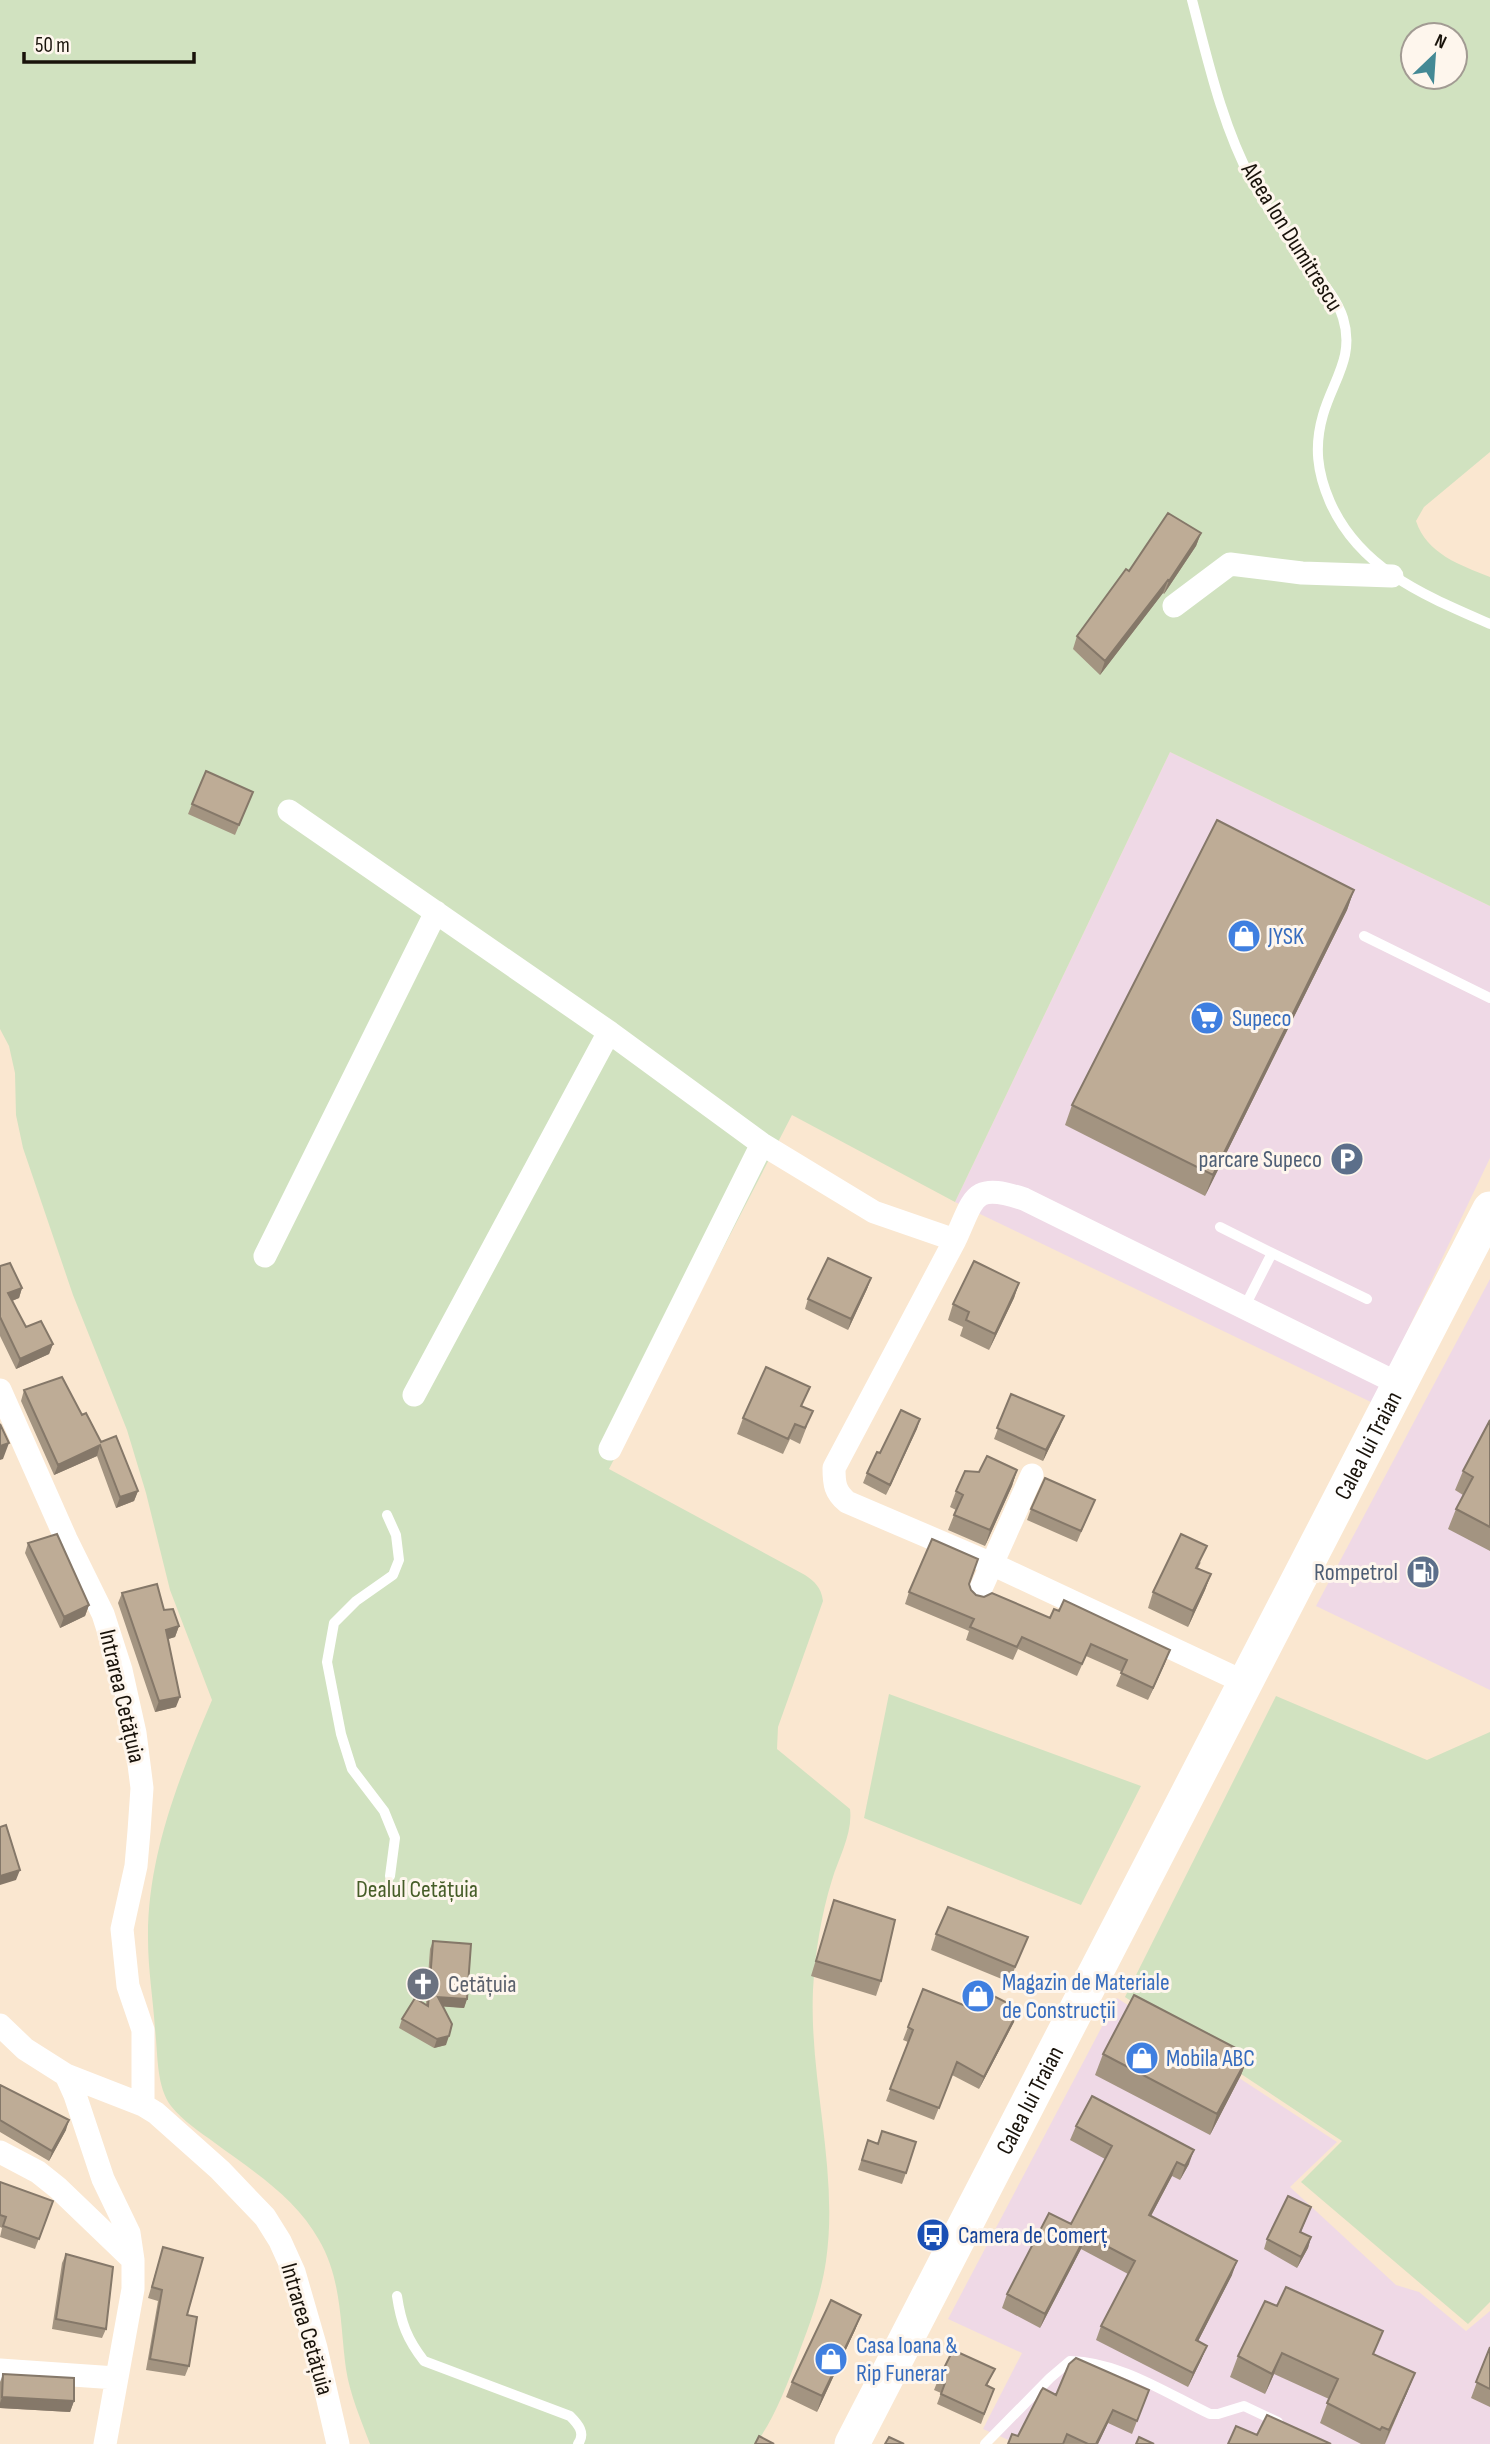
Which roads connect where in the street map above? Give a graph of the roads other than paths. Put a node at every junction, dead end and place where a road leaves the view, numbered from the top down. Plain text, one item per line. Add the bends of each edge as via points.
1 (1192, 0) edge
2 (1392, 576) junction
3 (1174, 606) dead end
4 (1490, 624) edge
5 (289, 811) dead end
6 (436, 912) junction
7 (1364, 936) dead end
8 (1490, 998) edge
9 (609, 1032) junction
10 (762, 1144) junction
11 (1490, 1209) edge
12 (1220, 1227) dead end
13 (955, 1240) junction
14 (1272, 1252) junction
15 (265, 1256) dead end
16 (1367, 1299) dead end
17 (1244, 1309) junction
18 (1399, 1384) junction
19 (0, 1390) edge
20 (414, 1395) dead end
21 (610, 1449) dead end
22 (1032, 1475) dead end
23 (387, 1515) dead end
24 (992, 1564) junction
25 (978, 1595) edge
26 (1246, 1683) junction
27 (390, 1876) dead end
28 (0, 2025) edge
29 (66, 2076) junction
30 (143, 2105) junction
31 (0, 2152) edge
32 (133, 2260) junction
33 (397, 2296) dead end
34 (0, 2370) edge
35 (116, 2378) junction
36 (1290, 2428) edge
37 (105, 2444) edge
38 (338, 2444) edge
39 (578, 2444) edge
40 (852, 2444) edge
41 (985, 2444) edge

1 - 2 lane, Aleea Ion Dumitrescu via 1229,132 1241,158 1343,318 1345,361 1324,411 1317,464 1339,522 1360,549
2 - 3 street, Aleea Ion Dumitrescu via 1302,573 1230,564
2 - 4 lane, Aleea Ion Dumitrescu
5 - 6 street
6 - 9 street
6 - 15 street
7 - 8 lane
9 - 10 street
9 - 20 street
10 - 13 street via 874,1212
10 - 21 street
11 - 18 main road, Calea lui Traian
12 - 14 lane
13 - 17 street via 979,1195 1002,1192
13 - 24 street via 834,1468 834,1482 837,1494 847,1502
14 - 16 lane
14 - 17 lane
17 - 18 street
18 - 26 main road, Calea lui Traian
19 - 30 street, Intrarea Cetățuia via 103,1614 135,1733 142,1788 136,1866 122,1929 128,1986 143,2030
22 - 24 street
23 - 27 lane via 400,1560 393,1575 334,1623 327,1662 352,1769 384,1811 395,1839
24 - 25 street
24 - 26 street
26 - 40 main road, Calea lui Traian
28 - 29 street, Intrarea Cetățuia via 25,2049
29 - 30 street, Intrarea Cetățuia
29 - 32 street via 103,2179 129,2233
30 - 38 street, Intrarea Cetățuia via 231,2181 265,2217 280,2241 317,2348
31 - 32 street via 58,2188
32 - 35 street via 133,2289
33 - 39 lane via 400,2320 424,2361 569,2416 581,2431
34 - 35 street
35 - 37 street
36 - 41 lane via 1244,2406 1210,2414 1113,2367 1070,2361

